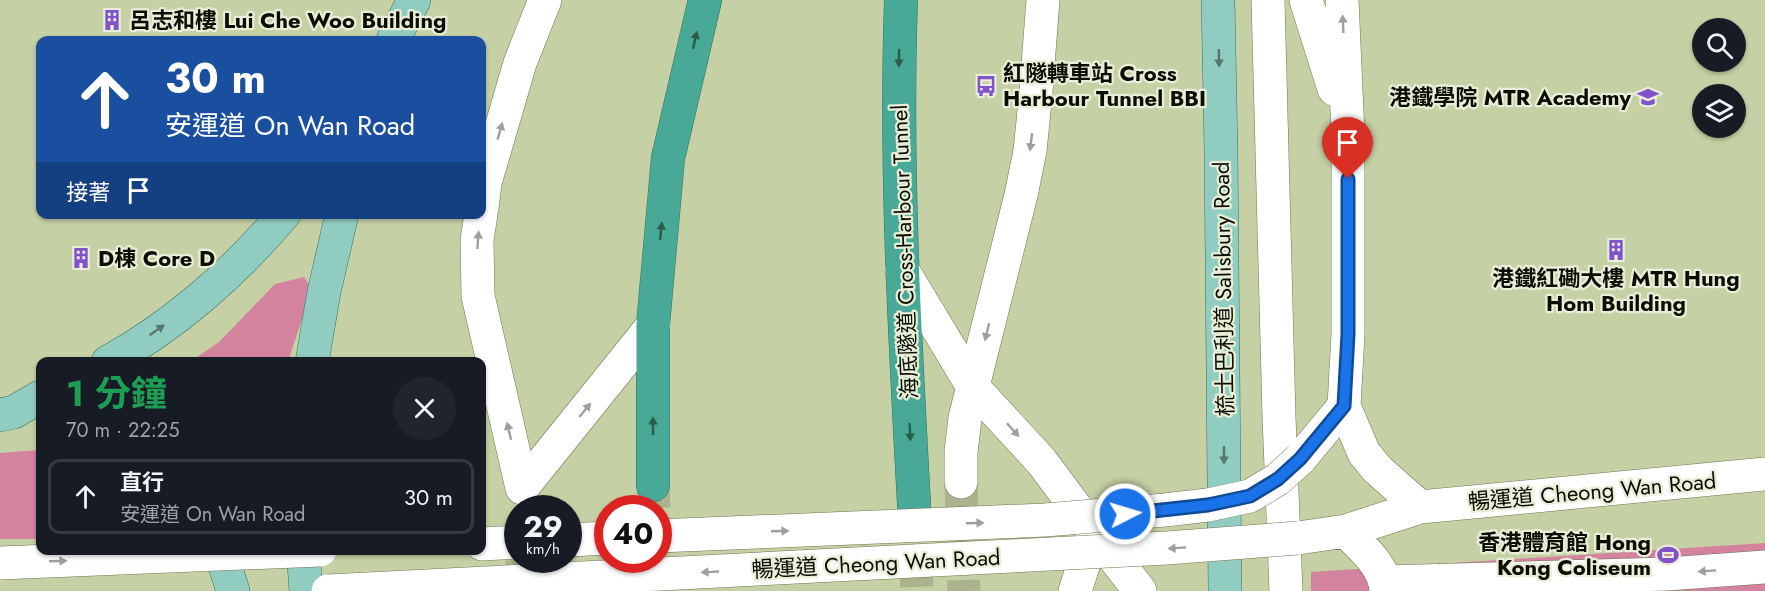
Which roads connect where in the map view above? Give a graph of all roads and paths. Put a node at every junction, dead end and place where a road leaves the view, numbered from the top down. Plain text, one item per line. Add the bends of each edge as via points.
1 (414, 0) edge
2 (545, 0) edge
3 (705, 0) edge
4 (901, 0) edge
5 (1044, 0) edge
6 (1218, 0) edge
7 (1268, 0) edge
8 (1306, 0) edge
9 (1342, 0) edge
10 (395, 36) edge
11 (1348, 134) junction
12 (486, 180) edge
13 (280, 219) edge
14 (341, 219) edge
15 (480, 219) edge
16 (902, 269) junction
17 (653, 325) junction
18 (115, 357) edge
19 (313, 357) edge
20 (973, 387) junction
21 (1344, 406) junction
22 (1765, 474) edge
23 (961, 482) tunnel mouth
24 (653, 484) tunnel mouth
25 (914, 505) tunnel mouth
26 (1419, 507) junction
27 (1346, 531) junction
28 (1094, 532) junction
29 (672, 535) edge
30 (504, 543) edge
31 (486, 544) edge
32 (197, 555) edge
33 (222, 555) edge
34 (303, 555) edge
35 (0, 563) edge
36 (1765, 567) edge
37 (1226, 586) edge
38 (1386, 587) edge
39 (233, 591) edge
40 (306, 591) edge
41 (328, 591) edge
42 (1075, 591) edge
43 (1140, 591) edge
44 (1286, 591) edge

1 - 10 main road
12 -> 2 street via 520,63
17 -> 3 highway via 668,159
4 -> 16 highway, 海底隧道 Cross-Harbour Tunnel via 898,147
5 -> 20 street via 1030,151 1022,195
6 -> 37 main road, 梳士巴利道 Salisbury Road
7 - 44 street
8 - 11 street
11 -> 9 street
11 - 21 street
18 -> 13 main road via 212,287
14 - 19 main road
15 - 17 street via 478,296 522,488
16 - 20 street
16 -> 25 highway, 海底隧道 Cross-Harbour Tunnel
24 -> 17 highway
20 - 23 street via 965,418
20 -> 28 street via 1042,462
21 - 26 street via 1364,453
29 -> 21 street, 暢運道 Cheong Wan Road, bridge via 1045,520 1208,505 1250,496 1278,479
22 - 26 street, 暢運道 Cheong Wan Road
26 - 27 street, 暢運道 Cheong Wan Road
27 - 38 street via 1370,555
27 -> 41 street, 暢運道 Cheong Wan Road, bridge via 1167,548
28 - 42 street
28 - 43 street
30 - 31 street
35 -> 32 street, bridge
33 - 39 main road
34 - 40 main road
36 -> 38 street

